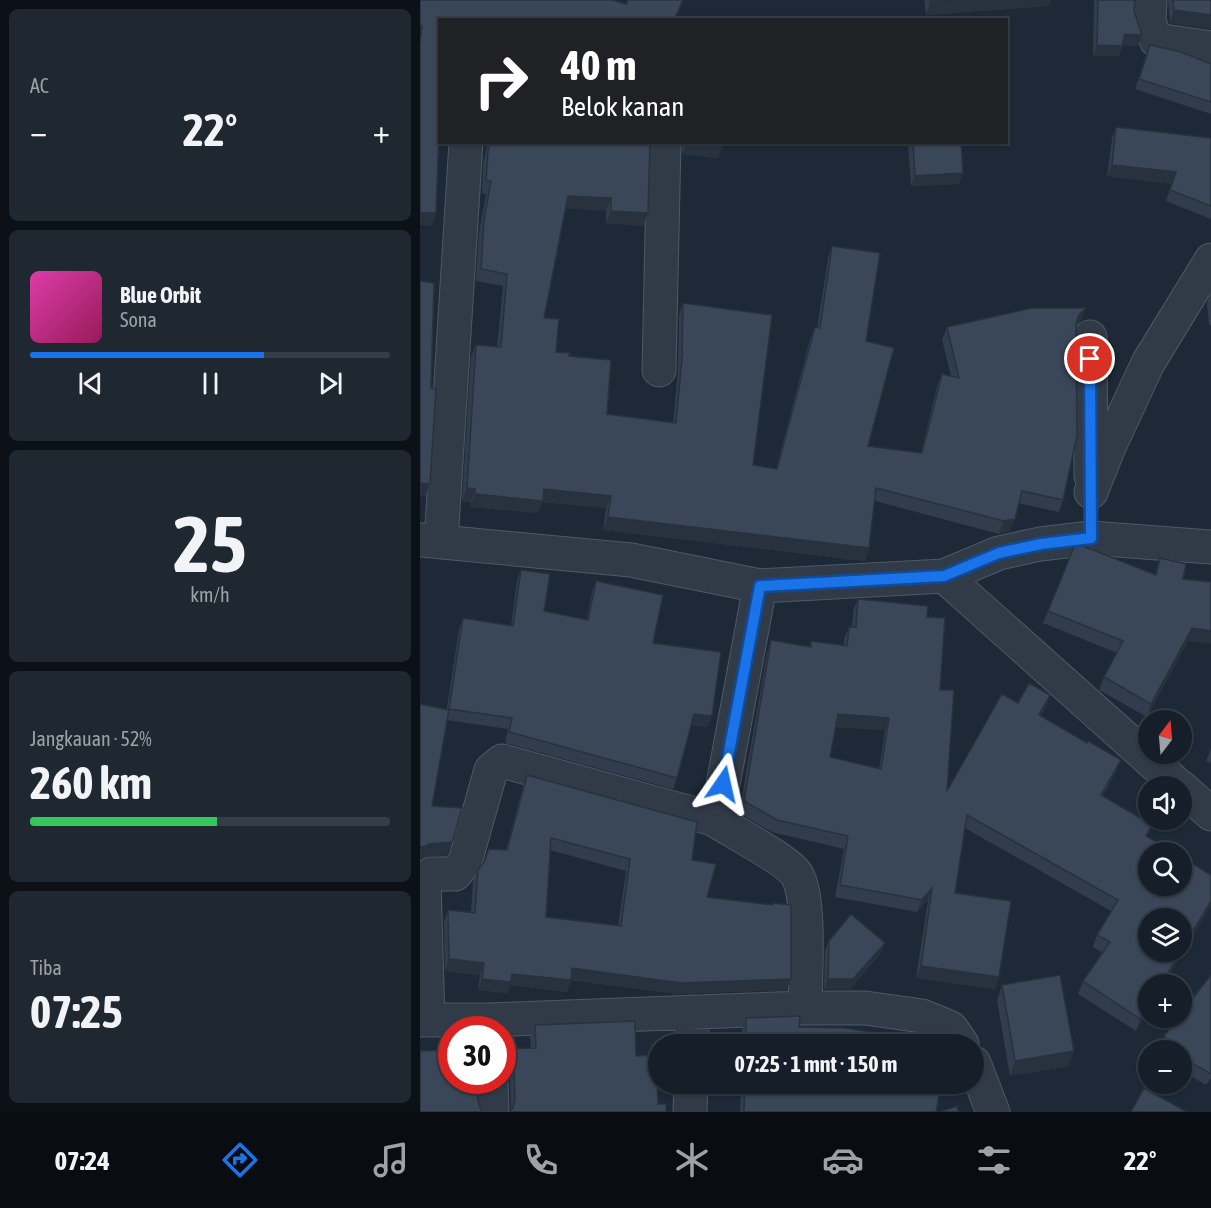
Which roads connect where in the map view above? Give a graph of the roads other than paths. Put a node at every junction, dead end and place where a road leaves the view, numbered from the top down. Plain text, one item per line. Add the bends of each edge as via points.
1 (1150, 0) edge
2 (1211, 48) edge
3 (466, 144) edge
4 (664, 144) edge
5 (1211, 260) edge
6 (1090, 337) dead end
7 (658, 370) dead end
8 (1091, 492) junction
9 (1091, 538) junction
10 (430, 541) edge
11 (1211, 547) edge
12 (944, 576) junction
13 (760, 586) junction
14 (1169, 776) edge
15 (1192, 797) edge
16 (1211, 814) edge
17 (713, 819) junction
18 (804, 1008) junction
19 (424, 1020) edge
20 (516, 1025) edge
21 (692, 1028) edge
22 (955, 1034) edge
23 (984, 1089) edge
24 (491, 1094) edge
25 (691, 1094) edge
26 (492, 1112) edge
27 (690, 1112) edge
28 (993, 1112) edge

1 - 2 street via 1149,22 1156,40
3 - 10 street
4 - 7 street
5 - 8 street via 1148,363
6 - 8 street
8 - 9 street
9 - 11 street
9 - 12 street via 999,553
10 - 13 street via 631,560
12 - 13 street
12 - 14 street
13 - 17 street via 719,806
15 - 16 street
17 - 18 street via 796,874 805,894
17 - 19 street via 502,761 491,770 465,862 455,874 431,874 423,882
18 - 21 street
18 - 22 street via 865,1008 922,1016 951,1028
20 - 21 street
23 - 28 street
24 - 26 street
25 - 27 street

